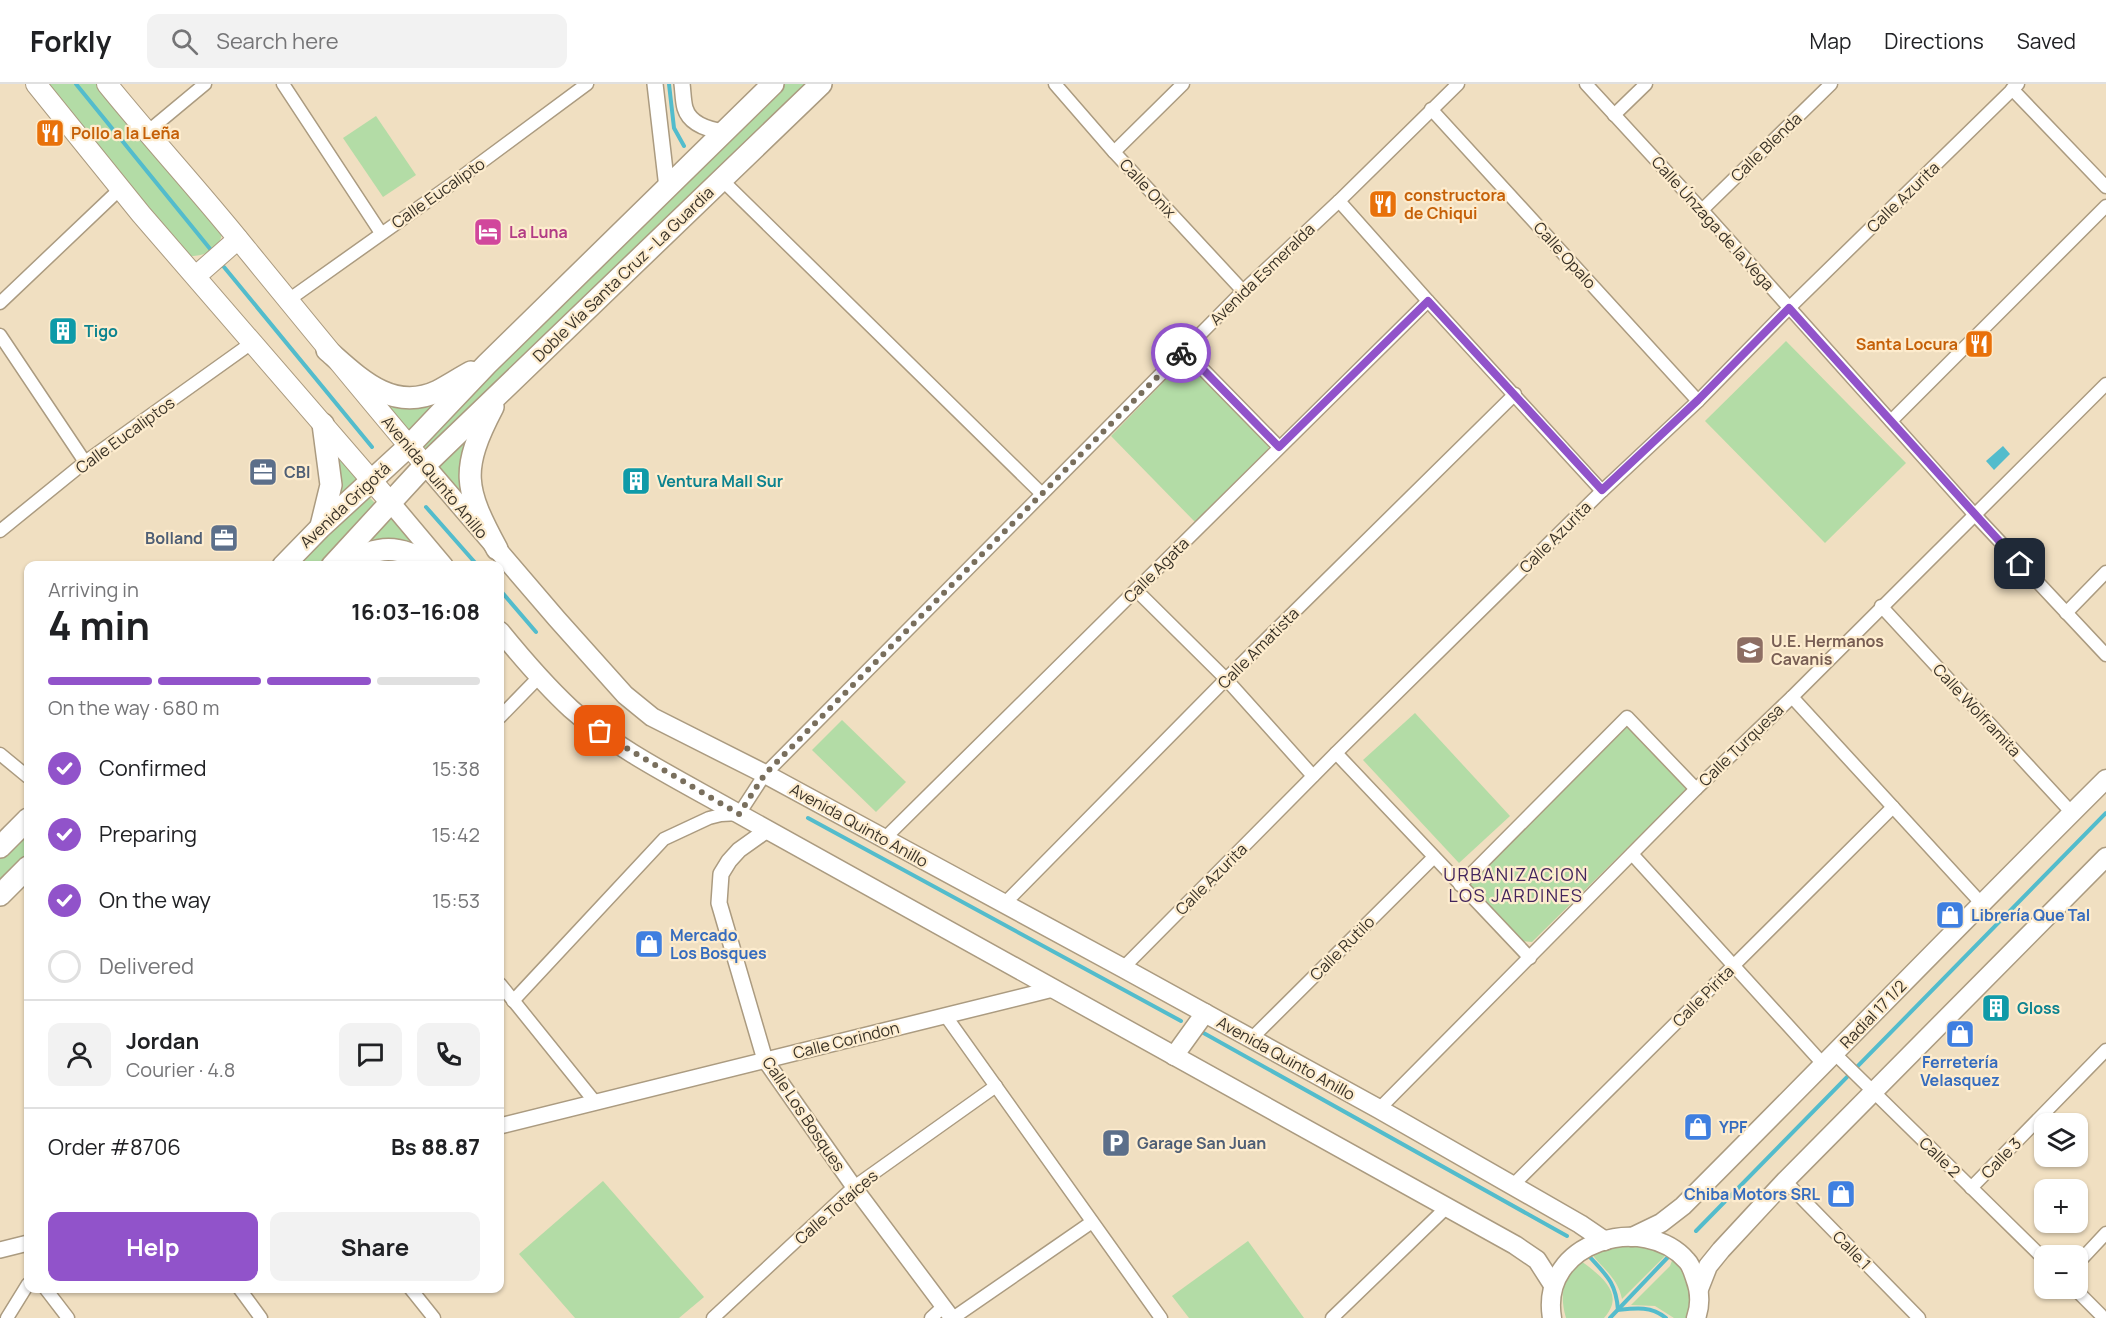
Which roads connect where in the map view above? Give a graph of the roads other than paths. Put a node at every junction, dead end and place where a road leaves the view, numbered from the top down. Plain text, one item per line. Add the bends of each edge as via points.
1 (36, 84) edge
2 (107, 84) edge
3 (205, 84) edge
4 (283, 84) edge
5 (587, 84) edge
6 (655, 84) edge
7 (682, 84) edge
8 (773, 84) edge
9 (821, 84) edge
10 (1055, 84) edge
11 (1183, 84) edge
12 (1458, 84) edge
13 (1586, 84) edge
14 (1646, 84) edge
15 (1831, 84) edge
16 (2015, 87) edge
17 (1431, 109) junction
18 (1614, 115) junction
19 (725, 132) junction
20 (146, 133) junction
21 (1114, 152) junction
22 (721, 179) junction
23 (2106, 187) edge
24 (667, 188) junction
25 (120, 189) junction
26 (1339, 201) junction
27 (2106, 206) edge
28 (1702, 210) junction
29 (381, 233) junction
30 (238, 239) junction
31 (196, 276) junction
32 (1244, 291) junction
33 (287, 301) junction
34 (1428, 301) junction
35 (0, 303) edge
36 (1789, 308) junction
37 (0, 335) edge
38 (253, 342) junction
39 (327, 350) junction
40 (1184, 350) junction
41 (488, 364) junction
42 (2106, 384) edge
43 (500, 393) junction
44 (1515, 394) junction
45 (1698, 400) junction
46 (1891, 421) junction
47 (323, 424) junction
48 (409, 446) junction
49 (1279, 447) junction
50 (85, 462) junction
51 (426, 465) junction
52 (371, 480) junction
53 (1602, 490) junction
54 (1042, 494) junction
55 (391, 503) junction
56 (1974, 514) junction
57 (321, 527) junction
58 (0, 531) edge
59 (497, 549) junction
60 (288, 561) edge
61 (337, 561) edge
62 (352, 561) edge
63 (424, 561) edge
64 (440, 561) edge
65 (2106, 572) edge
66 (1136, 590) junction
67 (1881, 606) junction
68 (2066, 613) junction
69 (504, 636) edge
70 (2106, 656) edge
71 (539, 677) junction
72 (1227, 679) junction
73 (1792, 697) junction
74 (504, 713) edge
75 (1336, 753) junction
76 (0, 754) edge
77 (24, 774) edge
78 (765, 774) junction
79 (1313, 776) junction
80 (2106, 779) edge
81 (1696, 789) junction
82 (1893, 807) junction
83 (2072, 813) junction
84 (739, 814) junction
85 (24, 823) edge
86 (767, 830) junction
87 (884, 839) junction
88 (0, 847) edge
89 (1632, 854) junction
90 (1434, 857) junction
91 (2106, 857) edge
92 (24, 871) edge
93 (1460, 885) junction
94 (0, 895) edge
95 (1981, 903) junction
96 (1004, 904) junction
97 (1530, 957) junction
98 (1733, 965) junction
99 (1123, 968) junction
100 (1053, 988) junction
101 (504, 989) edge
102 (513, 1001) junction
103 (1205, 1013) junction
104 (945, 1015) junction
105 (1251, 1039) junction
106 (2106, 1050) edge
107 (1174, 1056) junction
108 (765, 1060) junction
109 (1834, 1061) junction
110 (996, 1086) junction
111 (1871, 1089) junction
112 (595, 1102) junction
113 (1379, 1109) junction
114 (504, 1125) edge
115 (1785, 1181) junction
116 (1513, 1185) junction
117 (854, 1187) junction
118 (1971, 1188) junction
119 (1447, 1207) junction
120 (1092, 1222) junction
121 (2106, 1233) edge
122 (1632, 1237) junction
123 (1605, 1241) junction
124 (24, 1244) edge
125 (2034, 1249) edge
126 (0, 1250) edge
127 (2088, 1252) edge
128 (1553, 1285) junction
129 (1699, 1289) junction
130 (24, 1290) edge
131 (49, 1293) edge
132 (243, 1293) edge
133 (414, 1293) edge
134 (2085, 1299) edge
135 (950, 1314) edge
136 (1699, 1316) edge
137 (7, 1318) edge
138 (68, 1318) edge
139 (261, 1318) edge
140 (434, 1318) edge
141 (713, 1318) edge
142 (931, 1318) edge
143 (1161, 1318) edge
144 (1332, 1318) edge
145 (1552, 1318) edge
146 (1918, 1318) edge
147 (2104, 1318) edge

1 - 25 main road
2 - 20 main road, Avenida Quinto Anillo
3 - 20 street
4 - 29 street
5 - 29 street, Calle Eucalipto
6 - 24 street
7 - 19 street via 688,114 709,130
8 - 19 highway, Doble Vía Santa Cruz - La Guardia
9 - 22 highway, Doble Vía Santa Cruz - La Guardia
10 - 21 street, Calle Onix
11 - 21 street
12 - 17 street, Avenida Esmeralda
13 - 18 street, Calle Únzaga de la Vega
14 - 18 street
15 - 28 street, Calle Blenda
16 - 23 street
16 - 36 street, Calle Azurita
17 - 26 street, Avenida Esmeralda
17 - 45 street, Calle Opalo
18 - 28 street, Calle Únzaga de la Vega
19 - 24 highway, Doble Vía Santa Cruz - La Guardia
20 - 30 main road, Avenida Quinto Anillo
21 - 32 street, Calle Onix
22 - 43 highway, Doble Vía Santa Cruz - La Guardia
22 - 54 street
24 - 41 highway, Doble Vía Santa Cruz - La Guardia
25 - 31 main road
25 - 35 street
26 - 32 street, Avenida Esmeralda
26 - 34 street
27 - 46 street
28 - 36 street, Calle Únzaga de la Vega
29 - 33 street, Calle Eucalipto
30 - 31 main road
30 - 33 main road, Avenida Quinto Anillo
31 - 38 main road
32 - 40 street, Avenida Esmeralda
33 - 39 main road, Avenida Quinto Anillo
34 - 44 street
34 - 49 street, Calle Agata
36 - 45 street, Calle Azurita
36 - 46 street, Calle Únzaga de la Vega
37 - 50 street
38 - 47 main road
38 - 50 street, Calle Eucaliptos
39 - 41 highway via 364,383 398,396 423,396
39 - 48 main road, Avenida Quinto Anillo
40 - 49 street
40 - 54 street, Avenida Esmeralda
41 - 48 highway, Doble Vía Santa Cruz - La Guardia
42 - 56 street, Calle Turquesa
43 - 51 highway, Doble Vía Santa Cruz - La Guardia
43 - 59 highway via 484,424 469,469 470,490 478,514
44 - 53 street
44 - 72 street, Calle Amatista
45 - 53 street, Calle Azurita
46 - 56 street, Calle Únzaga de la Vega
47 - 52 main road
47 - 57 highway via 331,485
48 - 51 main road, Avenida Quinto Anillo
48 - 52 highway, Avenida Grigotá
49 - 66 street, Calle Agata
50 - 58 street, Calle Eucaliptos
51 - 55 highway, Avenida Grigotá
51 - 59 main road, Avenida Quinto Anillo
52 - 55 main road
52 - 57 highway, Avenida Grigotá
53 - 75 street, Calle Azurita
54 - 78 street, Avenida Esmeralda
55 - 61 highway, Avenida Grigotá
55 - 64 main road
56 - 67 street, Calle Turquesa
56 - 68 street, Calle Únzaga de la Vega
57 - 60 highway, Avenida Grigotá
59 - 78 main road, Avenida Quinto Anillo via 625,695 652,717
62 - 63 highway via 362,554 390,548
65 - 68 street
66 - 72 street
66 - 87 street, Calle Agata
67 - 73 street, Calle Turquesa
67 - 83 street, Calle Wolframita
68 - 70 street, Calle Únzaga de la Vega
69 - 71 main road
71 - 74 street
71 - 84 main road via 600,731
72 - 79 street
72 - 96 street, Calle Amatista
73 - 81 street, Calle Turquesa
73 - 82 street
75 - 79 street, Calle Azurita
75 - 90 street
76 - 77 street
78 - 84 street
78 - 87 main road, Avenida Quinto Anillo
79 - 99 street, Calle Azurita
80 - 83 main road, Radial 17 1/2
81 - 89 street, Calle Turquesa
81 - 93 street via 1627,717
82 - 95 street
82 - 98 street, Calle Pirita
83 - 95 main road, Radial 17 1/2
84 - 86 main road
84 - 102 street via 709,818 664,839
85 - 88 highway
86 - 100 main road
86 - 108 street, Calle Los Bosques via 739,850 720,874 719,903
87 - 96 main road, Avenida Quinto Anillo
89 - 97 street, Calle Turquesa
89 - 98 street, Calle 2
90 - 93 street
90 - 105 street, Calle Rutilo
91 - 111 main road
92 - 94 highway
93 - 97 street
95 - 109 main road, Radial 17 1/2
96 - 99 main road, Avenida Quinto Anillo
97 - 113 street, Calle Turquesa
98 - 109 street, Calle 2
98 - 116 street, Calle Pirita
99 - 103 main road, Avenida Quinto Anillo
100 - 104 street, Calle Corindon
100 - 107 main road
101 - 102 street
102 - 112 street
103 - 105 main road, Avenida Quinto Anillo
103 - 107 main road
104 - 108 street, Calle Corindon
104 - 110 street
105 - 113 main road, Avenida Quinto Anillo
106 - 118 street, Calle 3
107 - 119 main road
108 - 112 street, Calle Corindon
108 - 117 street, Calle Los Bosques
109 - 111 street, Calle 2
109 - 122 main road, Radial 17 1/2 via 1683,1206 1661,1223
110 - 117 street, Calle Totaíces
110 - 120 street
111 - 115 main road
111 - 118 street, Calle 2
112 - 114 street, Calle Corindon
113 - 116 main road, Avenida Quinto Anillo
115 - 129 main road via 1708,1266
115 - 146 street, Calle 1
116 - 123 main road, Avenida Quinto Anillo
117 - 135 street, Calle Los Bosques
117 - 141 street, Calle Totaíces
118 - 125 street, Calle 2
119 - 128 main road via 1537,1260
119 - 144 street
120 - 135 street
120 - 143 street
121 - 127 street
122 - 123 main road
122 - 129 main road via 1670,1246 1689,1262
123 - 128 main road via 1587,1246 1571,1257
124 - 126 street
128 - 145 main road via 1549,1303
129 - 136 main road
130 - 137 street
131 - 138 street
132 - 139 street
133 - 140 street
134 - 147 street
135 - 142 street

